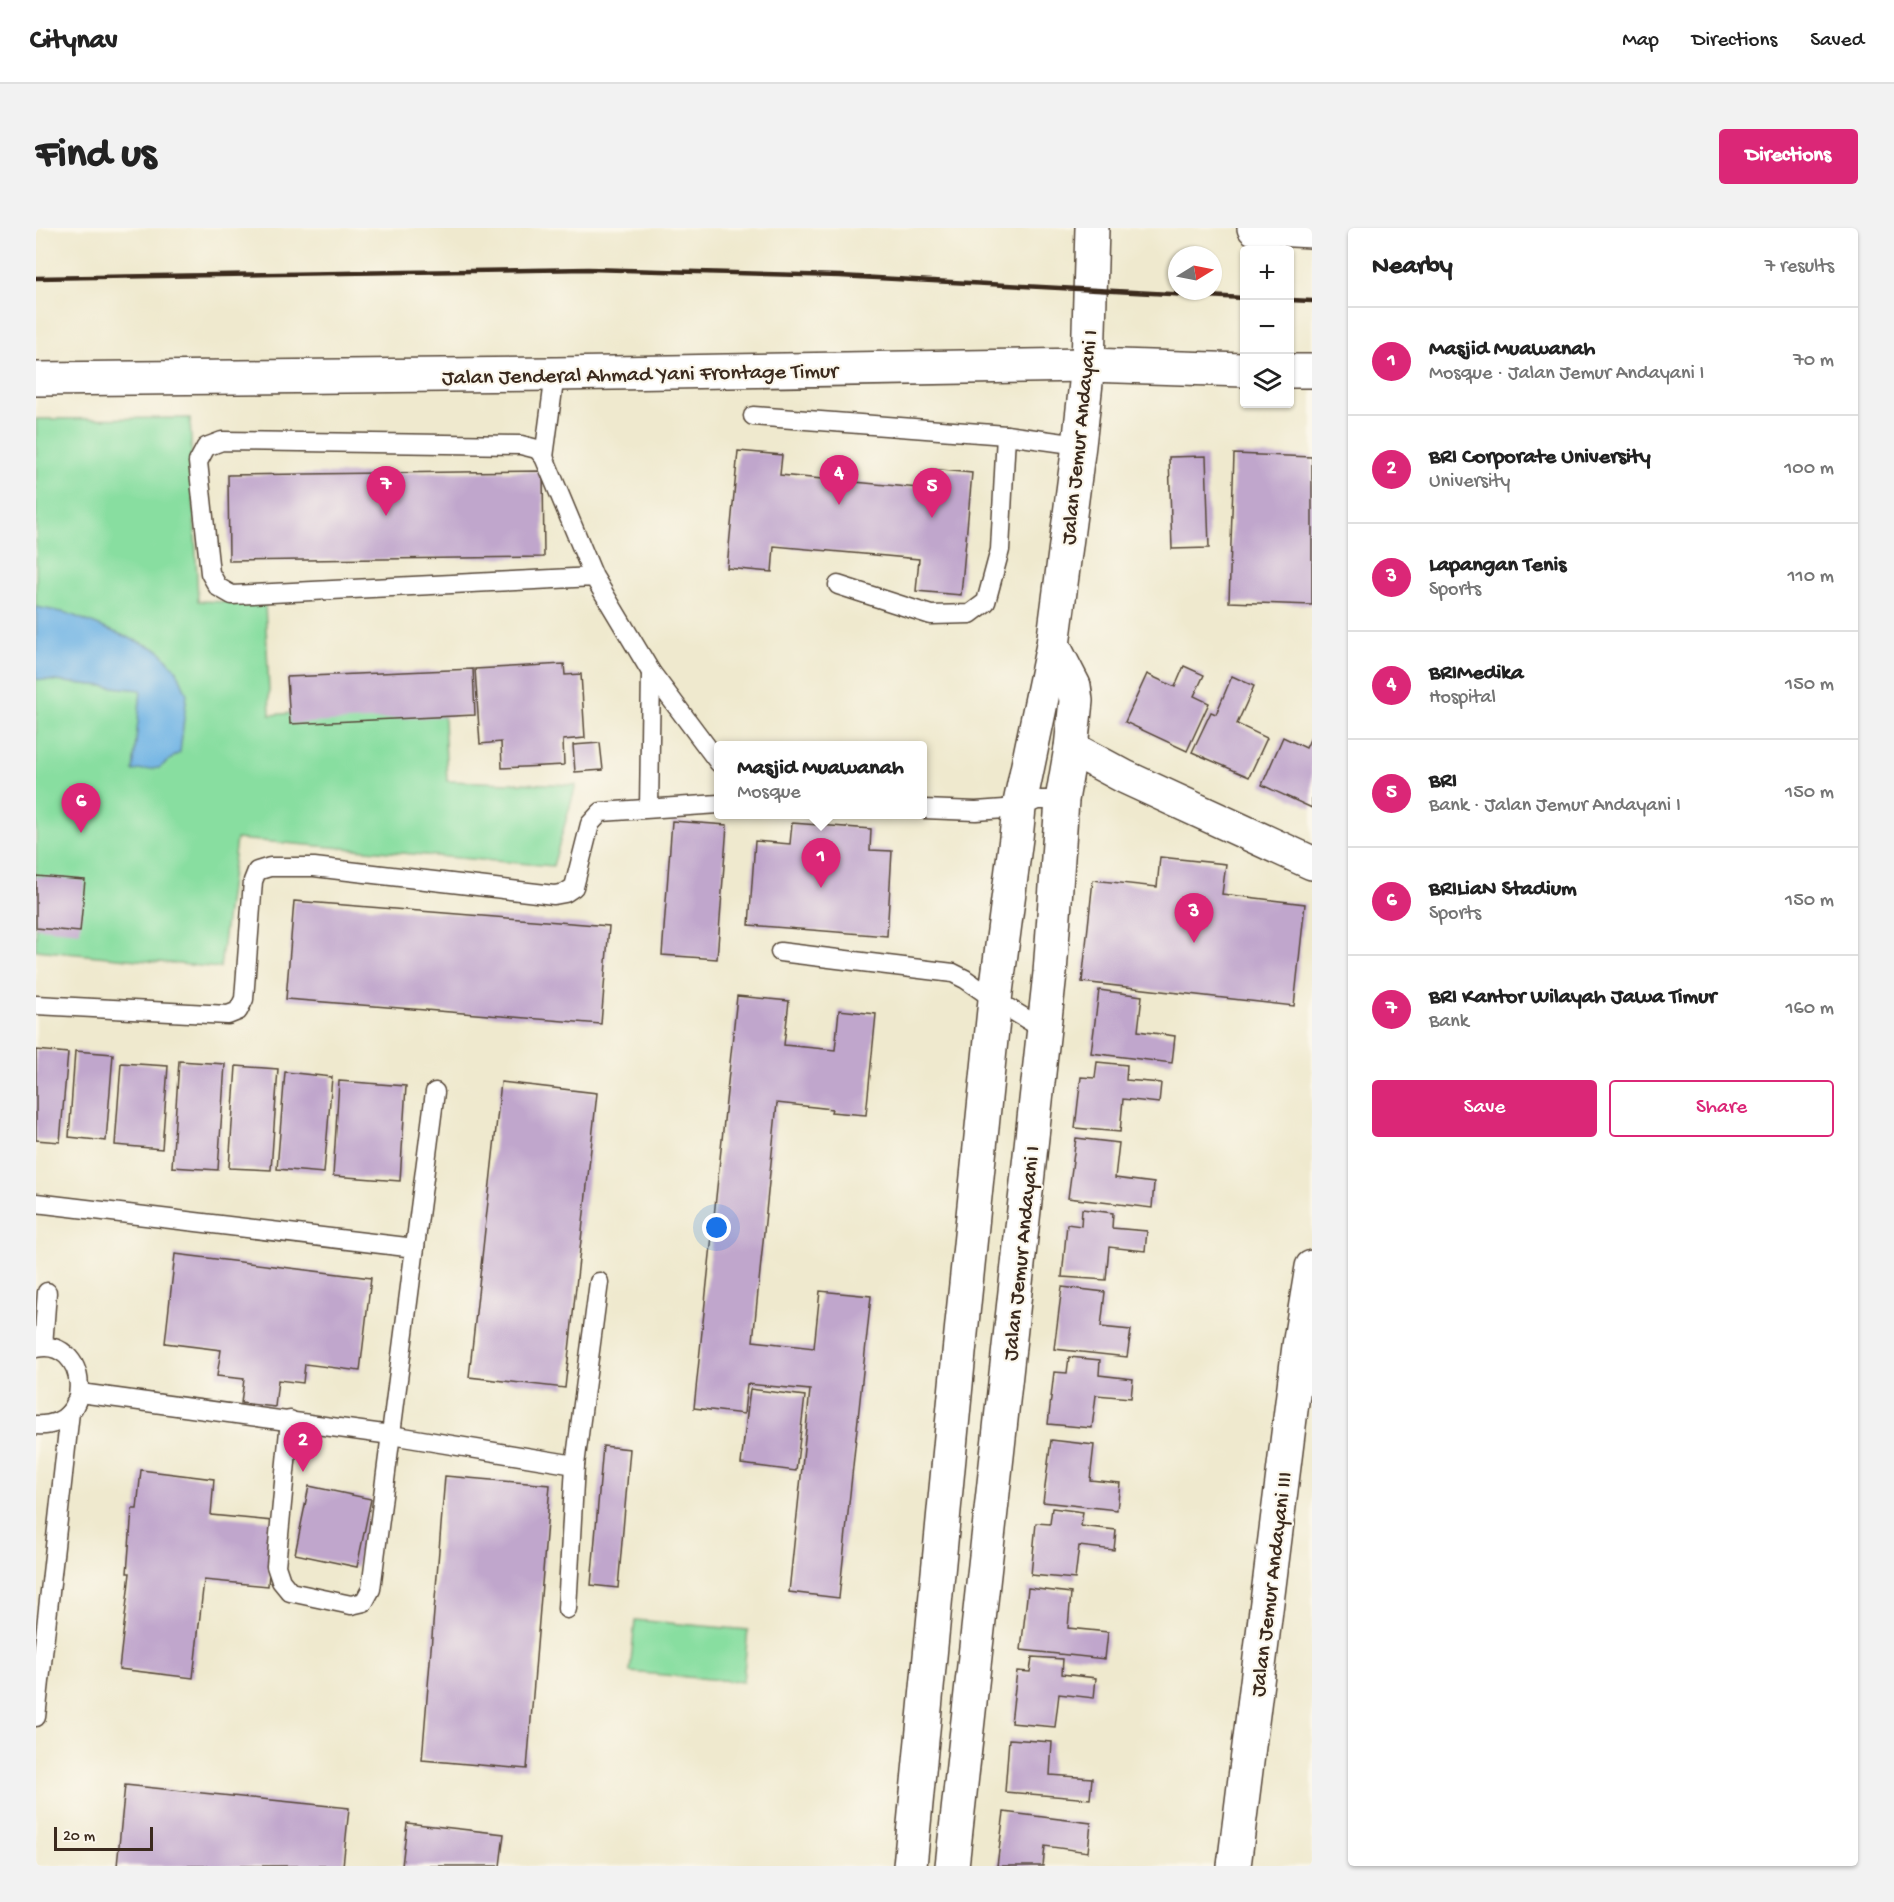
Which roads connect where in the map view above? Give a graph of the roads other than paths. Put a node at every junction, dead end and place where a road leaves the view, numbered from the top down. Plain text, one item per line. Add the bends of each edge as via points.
1 (1092, 228) edge
2 (1254, 228) edge
3 (1312, 231) edge
4 (1088, 365) junction
5 (1240, 370) edge
6 (1294, 371) edge
7 (1312, 371) edge
8 (555, 374) junction
9 (36, 379) edge
10 (753, 416) dead end
11 (1006, 435) junction
12 (1079, 445) junction
13 (544, 457) junction
14 (594, 577) junction
15 (837, 585) dead end
16 (1053, 645) junction
17 (651, 672) junction
18 (1071, 748) junction
19 (714, 756) edge
20 (1062, 800) junction
21 (714, 804) edge
22 (649, 808) junction
23 (1019, 808) junction
24 (927, 809) edge
25 (1312, 862) edge
26 (780, 952) dead end
27 (995, 1000) junction
28 (36, 1005) edge
29 (1043, 1029) junction
30 (435, 1092) dead end
31 (36, 1203) edge
32 (415, 1248) junction
33 (1312, 1267) edge
34 (599, 1282) dead end
35 (47, 1292) dead end
36 (39, 1347) edge
37 (80, 1393) junction
38 (70, 1412) junction
39 (290, 1420) junction
40 (36, 1425) edge
41 (391, 1434) junction
42 (575, 1465) junction
43 (43, 1590) edge
44 (567, 1610) dead end
45 (36, 1717) edge
46 (910, 1866) edge
47 (952, 1866) edge
48 (1234, 1866) edge

1 - 4 main road, Jalan Jemur Andayani I
2 - 3 main road
4 - 5 main road, Jalan Jenderal Ahmad Yani Frontage Timur
4 - 8 main road, Jalan Jenderal Ahmad Yani Frontage Timur
4 - 12 main road, Jalan Jemur Andayani I
6 - 7 main road
8 - 9 main road, Jalan Jenderal Ahmad Yani Frontage Timur
8 - 13 lane
10 - 11 lane
11 - 12 lane
11 - 15 lane via 1000,550 986,602 970,614 931,615
12 - 16 main road, Jalan Jemur Andayani I
13 - 14 lane
13 - 14 lane via 537,449 522,445 222,441 206,447 198,462 210,573 218,587 232,595
14 - 17 lane
16 - 18 main road, Jalan Jemur Andayani I via 1074,686
16 - 23 main road, Jalan Jemur Andayani I
17 - 19 lane
17 - 22 lane
18 - 20 main road, Jalan Jemur Andayani I
18 - 25 main road via 1125,777
20 - 23 lane via 1036,800
20 - 29 main road, Jalan Jemur Andayani I
21 - 22 lane
22 - 28 lane via 601,812 590,824 574,887 554,895 314,867 270,867 257,871 244,999 238,1011 228,1016
23 - 24 lane
23 - 27 main road, Jalan Jemur Andayani I
26 - 27 lane via 953,973
27 - 29 lane
27 - 46 main road, Jalan Jemur Andayani I
29 - 47 main road, Jalan Jemur Andayani I
30 - 32 lane
31 - 32 lane
32 - 41 lane
33 - 48 main road, Jalan Jemur Andayani III
34 - 42 lane
35 - 36 lane
36 - 37 lane via 59,1351 72,1361 79,1376
37 - 38 lane
37 - 39 lane
38 - 40 lane via 56,1423
38 - 43 lane
39 - 41 lane
39 - 41 lane via 276,1566 280,1581 290,1592 351,1605 364,1602 371,1589
41 - 42 lane
42 - 44 lane
43 - 45 lane

